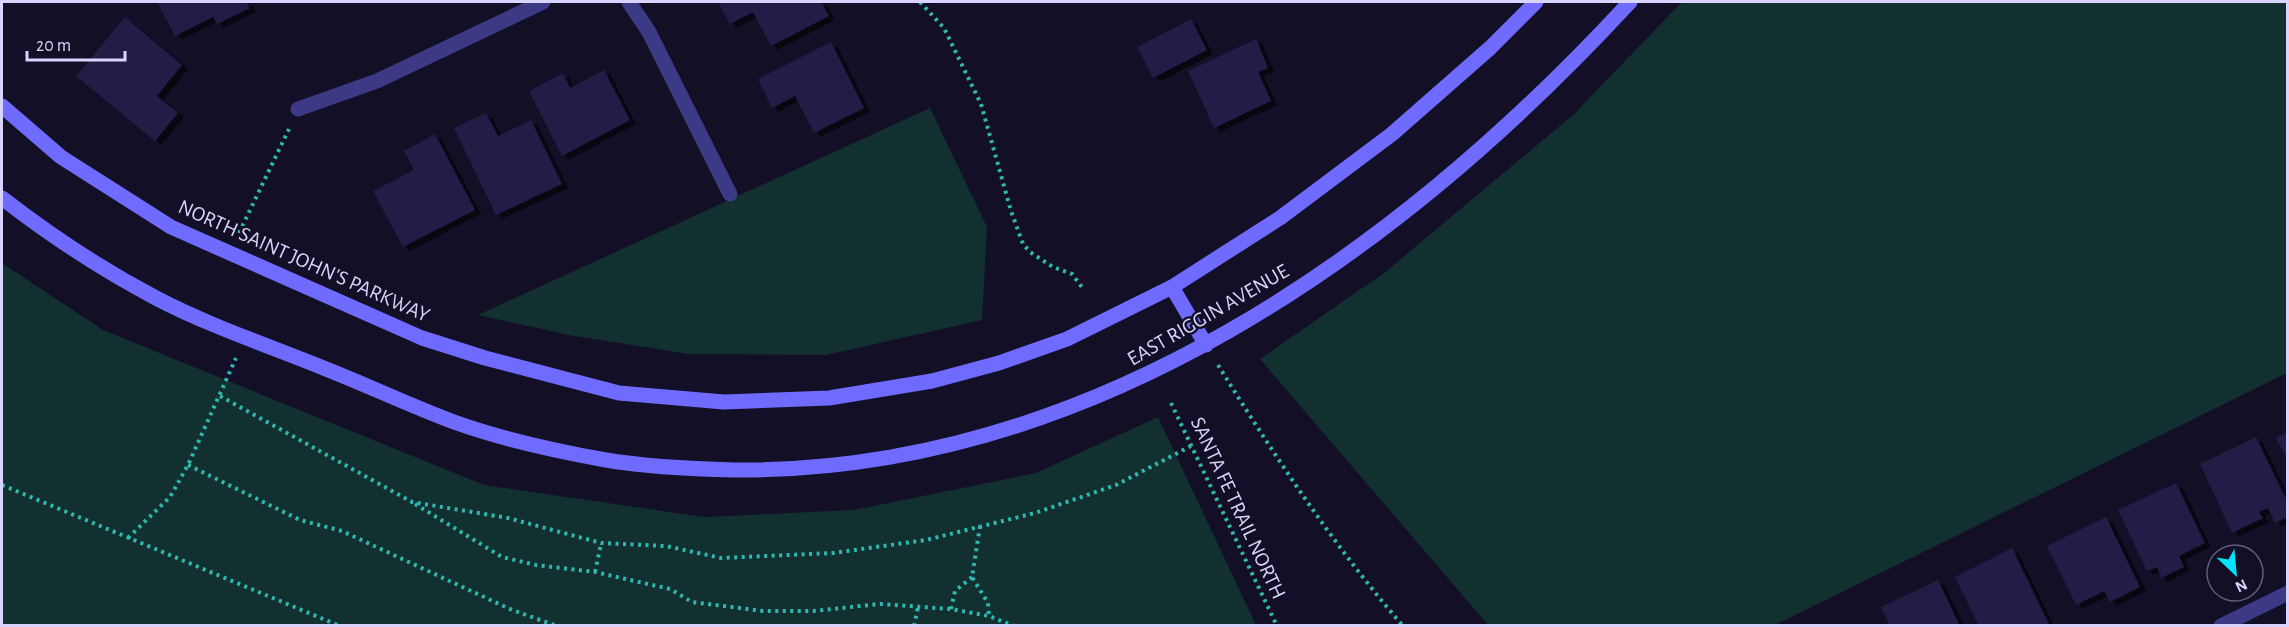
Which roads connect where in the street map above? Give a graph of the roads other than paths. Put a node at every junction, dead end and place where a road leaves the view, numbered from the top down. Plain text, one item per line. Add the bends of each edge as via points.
1 (543, 2) edge
2 (629, 2) edge
3 (1536, 2) edge
4 (1630, 2) edge
5 (2, 106) edge
6 (298, 109) road end
7 (730, 194) dead end
8 (2, 198) edge
9 (1172, 287) junction
10 (1206, 345) junction
11 (620, 393) joint
12 (2288, 593) edge
13 (2221, 626) edge

1 - 6 street via 377,81
2 - 7 street
3 - 9 main road, EAST RIGGIN AVENUE via 1385,140 1280,218
4 - 10 main road, EAST RIGGIN AVENUE via 1534,99 1454,170 1341,257
5 - 11 main road, NORTH SAINT JOHN'S PARKWAY via 61,158 171,227 422,338
8 - 10 main road, EAST RIGGIN AVENUE via 64,246 160,300 458,423 606,460 677,468 772,469 915,453 1064,411 1132,383
9 - 10 main road
9 - 11 main road, EAST RIGGIN AVENUE via 1067,339 999,363 920,384 828,398 759,402
12 - 13 street

